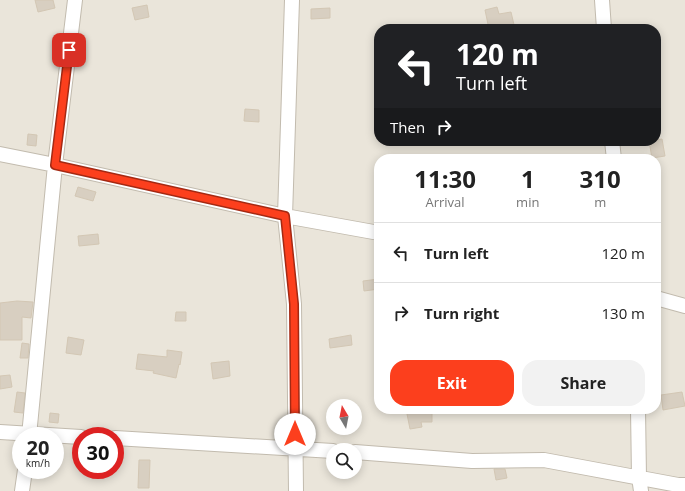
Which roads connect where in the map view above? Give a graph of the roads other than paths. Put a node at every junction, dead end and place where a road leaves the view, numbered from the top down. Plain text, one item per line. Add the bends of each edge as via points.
1 (75, 0) edge
2 (292, 0) edge
3 (602, 0) edge
4 (604, 24) edge
5 (0, 154) edge
6 (55, 165) junction
7 (285, 216) junction
8 (374, 232) edge
9 (661, 299) edge
10 (685, 306) edge
11 (638, 414) edge
12 (31, 427) edge
13 (0, 432) edge
14 (12, 433) edge
15 (124, 438) edge
16 (296, 448) junction
17 (326, 450) edge
18 (362, 453) edge
19 (24, 479) edge
20 (640, 484) edge
21 (685, 485) edge
22 (22, 491) edge
23 (296, 491) edge

1 - 6 street
2 - 7 street
3 - 4 street
5 - 6 street
6 - 7 street
6 - 12 street
7 - 8 street
7 - 16 street via 294,304
9 - 10 street
11 - 20 street
13 - 14 street
15 - 16 street
16 - 17 street
16 - 23 street
18 - 20 street via 472,461 544,460
19 - 22 street
20 - 21 street

